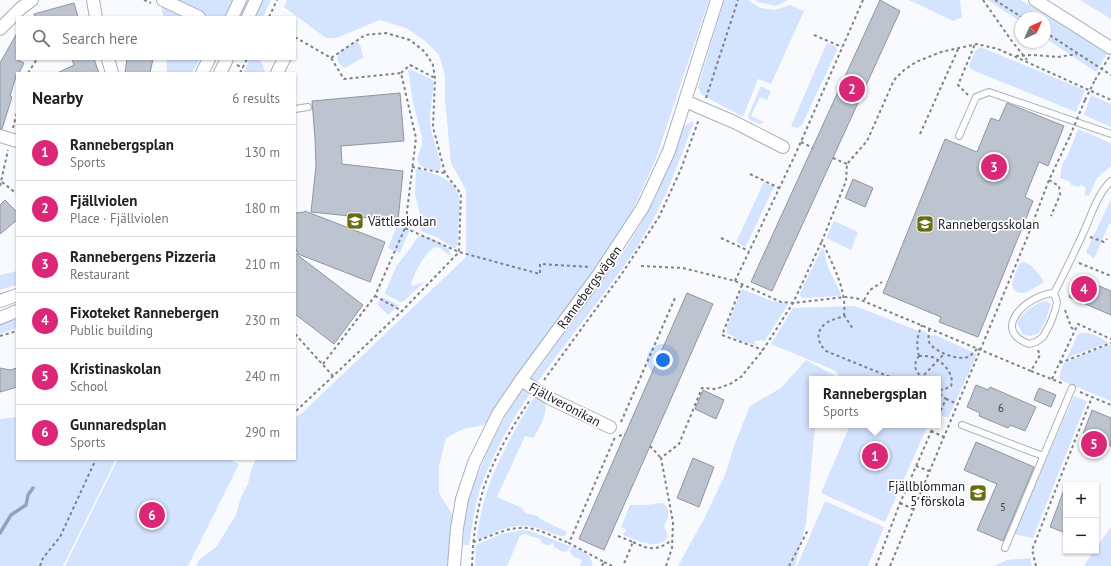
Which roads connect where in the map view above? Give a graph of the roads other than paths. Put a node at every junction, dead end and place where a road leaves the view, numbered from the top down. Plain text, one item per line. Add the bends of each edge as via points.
1 (32, 0) edge
2 (93, 0) edge
3 (162, 0) edge
4 (240, 0) edge
5 (256, 0) edge
6 (717, 0) edge
7 (1035, 0) edge
8 (96, 16) edge
9 (197, 16) edge
10 (232, 16) edge
11 (248, 16) edge
12 (0, 29) edge
13 (1111, 48) edge
14 (108, 60) edge
15 (208, 60) edge
16 (226, 60) edge
17 (281, 60) edge
18 (112, 72) edge
19 (202, 72) edge
20 (220, 72) edge
21 (277, 72) edge
22 (685, 102) junction
23 (308, 107) dead end
24 (296, 109) edge
25 (1111, 134) edge
26 (0, 136) edge
27 (959, 136) dead end
28 (16, 141) edge
29 (784, 147) dead end
30 (1111, 181) edge
31 (1054, 293) junction
32 (16, 295) edge
33 (0, 301) edge
34 (16, 311) edge
35 (0, 318) edge
36 (521, 380) junction
37 (1072, 388) dead end
38 (962, 425) dead end
39 (613, 432) road end
40 (1043, 456) junction
41 (1005, 548) dead end
42 (454, 566) edge

1 - 12 street
2 - 8 street
3 - 9 street
4 - 10 street
5 - 11 street
6 - 22 street, Rannebergsvägen
7 - 13 street
14 - 18 street
15 - 19 street
16 - 20 street
17 - 21 street
22 - 29 street via 734,122
22 - 36 street, Rannebergsvägen via 669,151 643,207 599,274
23 - 24 lane
25 - 27 lane via 989,92 976,97
26 - 28 street
30 - 31 lane via 1098,199
31 - 31 lane via 1044,294 1030,302 1013,318 1012,332 1017,338 1029,344 1043,337 1056,312 1057,302
32 - 33 street
34 - 35 street
36 - 39 street, Fjällveronikan
36 - 42 street, Rannebergsvägen via 498,414 474,464 462,499
37 - 40 lane
38 - 40 lane
40 - 41 lane

